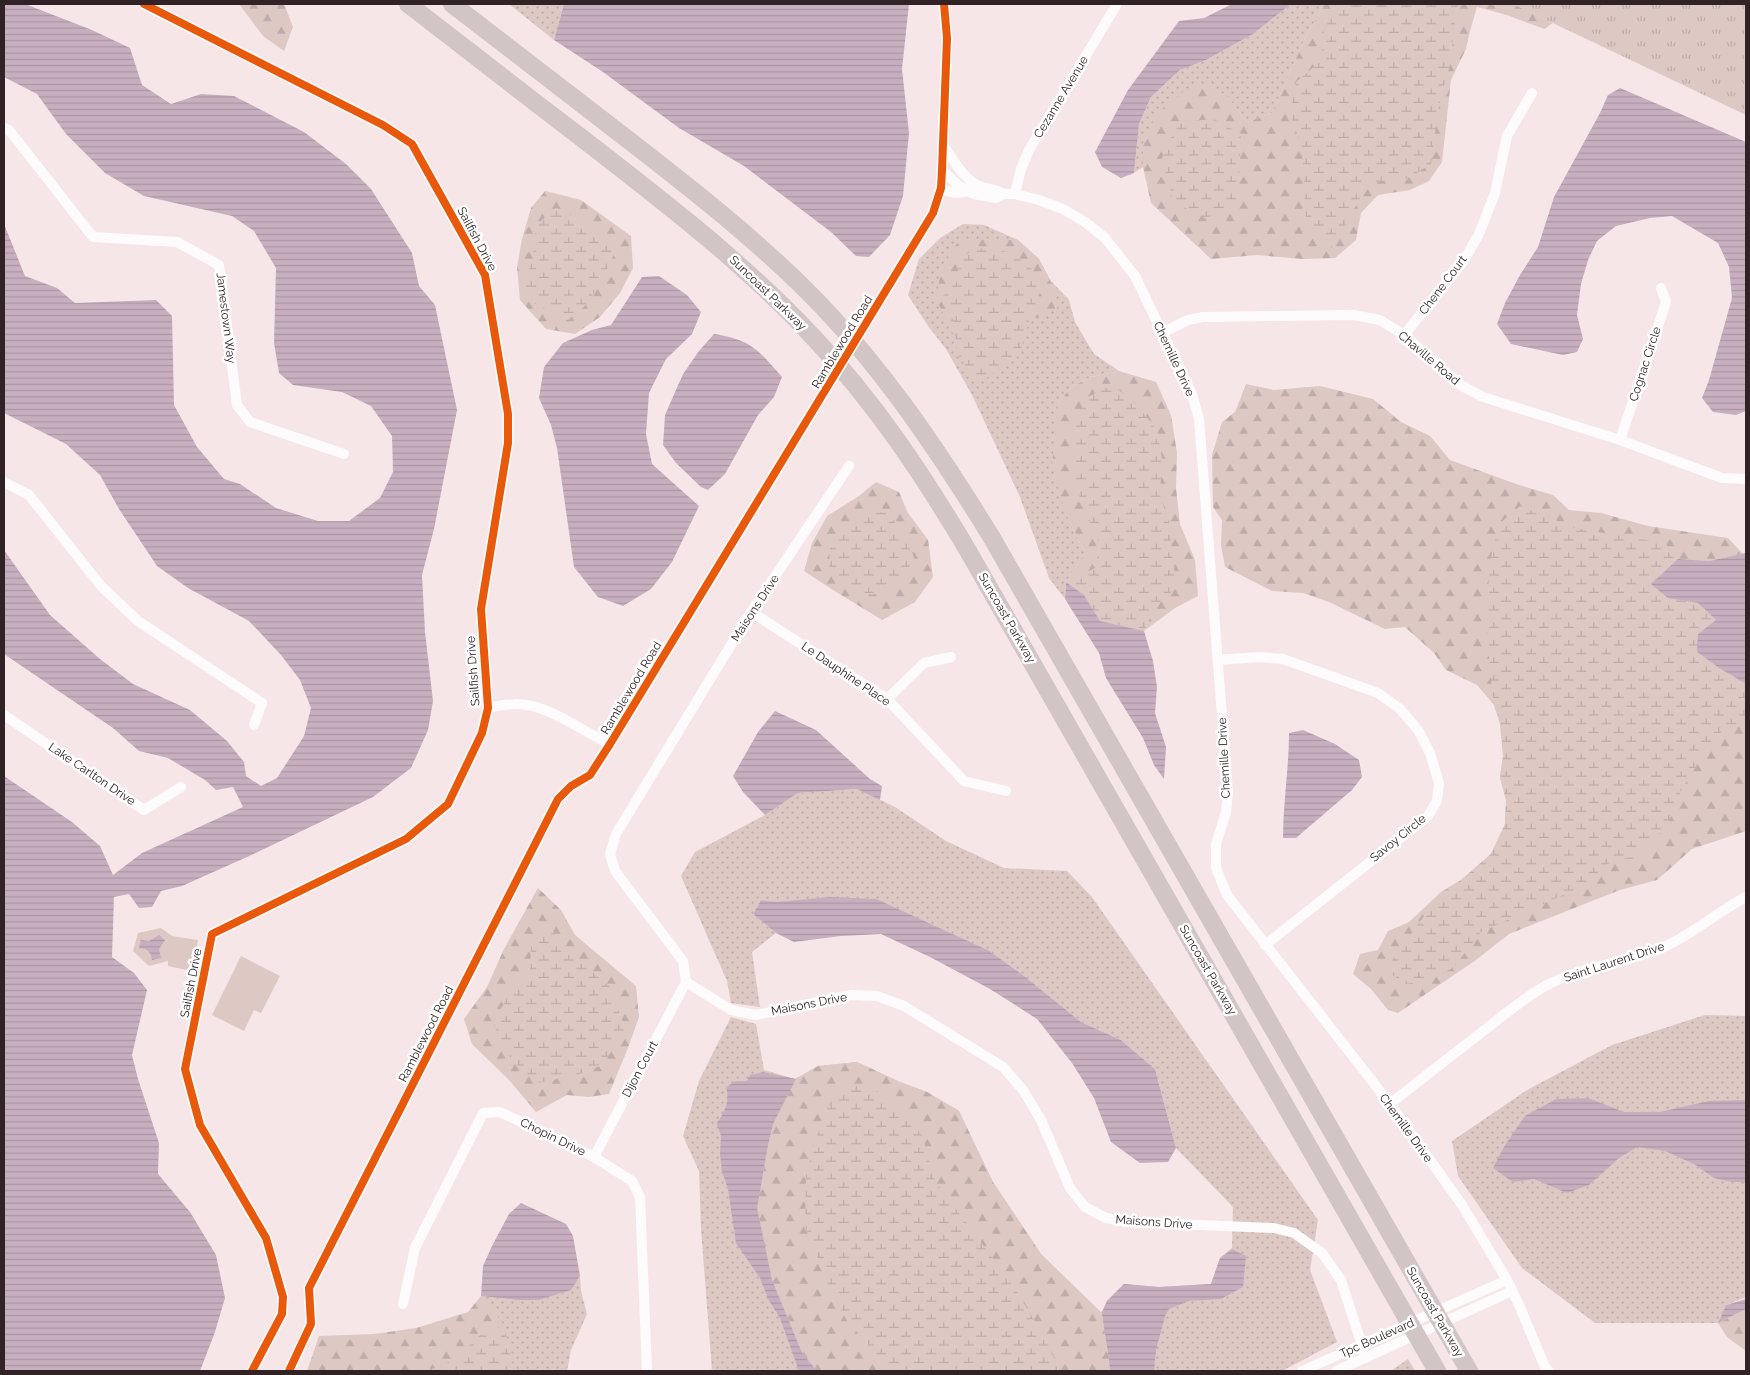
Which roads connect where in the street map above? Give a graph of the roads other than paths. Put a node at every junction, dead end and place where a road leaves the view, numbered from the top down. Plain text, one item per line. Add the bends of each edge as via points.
1 (144, 4) edge
2 (408, 4) edge
3 (452, 4) edge
4 (944, 4) edge
5 (1118, 4) edge
6 (1532, 93) dead end
7 (4, 128) edge
8 (944, 145) junction
9 (942, 170) junction
10 (970, 186) junction
11 (941, 188) junction
12 (1015, 194) junction
13 (1661, 288) dead end
14 (1162, 333) junction
15 (1404, 335) junction
16 (1620, 440) junction
17 (344, 454) dead end
18 (849, 466) dead end
19 (1746, 479) edge
20 (4, 482) edge
21 (752, 612) junction
22 (951, 657) dead end
23 (1218, 660) junction
24 (887, 699) junction
25 (488, 708) junction
26 (4, 715) edge
27 (254, 725) dead end
28 (610, 744) junction
29 (181, 787) dead end
30 (1006, 791) dead end
31 (1746, 897) edge
32 (1265, 945) junction
33 (686, 982) junction
34 (1390, 1104) junction
35 (594, 1157) junction
36 (1506, 1280) junction
37 (1512, 1291) junction
38 (403, 1304) dead end
39 (1362, 1346) junction
40 (1366, 1358) junction
41 (1433, 1365) edge
42 (252, 1371) edge
43 (289, 1371) edge
44 (647, 1371) edge
45 (1302, 1371) edge
46 (1336, 1371) edge
47 (1468, 1371) edge
48 (1549, 1371) edge

1 - 25 street, Sailfish Drive via 383,125 412,144 485,275 508,414 508,443 480,610
2 - 41 highway, Suncoast Parkway via 713,242 779,302 825,350 903,448 952,524
3 - 47 highway, Suncoast Parkway via 697,194 774,260 868,358 922,429 992,538
4 - 8 street, Ramblewood Road via 947,38
5 - 12 street, Cezanne Avenue via 1029,150 1020,169
6 - 15 street, Chene Court via 1507,136 1495,192 1479,234 1463,262
7 - 17 street, Jamestown Way via 9,130 92,237 177,242 219,265 237,406 250,422
8 - 9 street, Ramblewood Road
8 - 10 street
9 - 10 street, Chemille Drive via 959,186
9 - 11 street, Ramblewood Road
10 - 11 street, Chemille Drive via 959,194
10 - 12 street, Chemille Drive
11 - 28 street, Ramblewood Road via 933,213
12 - 14 street, Chemille Drive via 1063,210 1105,238 1134,276
13 - 16 street, Cognac Circle via 1666,302
14 - 15 street, Chaville Road via 1188,320 1203,317 1354,315 1380,320
14 - 23 street, Chemille Drive via 1192,394 1199,419
15 - 16 street, Chaville Road via 1462,386 1483,397
16 - 19 street, Chaville Road via 1722,478
18 - 21 street, Maisons Drive
20 - 27 street via 29,495 101,586 138,621 262,703
21 - 24 street, Le Dauphine Place
21 - 33 street, Maisons Drive via 616,834 610,854 615,871 683,960
22 - 24 street via 924,663
23 - 32 street, Chemille Drive via 1228,793 1216,844 1216,868 1227,895
23 - 32 street, Savoy Circle via 1283,659 1378,693 1418,730 1430,753 1439,783 1437,801 1428,816
24 - 30 street, Le Dauphine Place via 964,781
25 - 28 street via 516,704 535,707
25 - 42 street, Sailfish Drive via 482,733 448,804 406,839 212,934 185,1069 200,1125 266,1238 283,1297 282,1314
26 - 29 street, Lake Carlton Drive via 144,810
28 - 43 street, Ramblewood Road via 590,775 571,786 558,799 309,1288 311,1324
31 - 34 street, Saint Laurent Drive via 1663,947 1629,960 1578,972 1546,986
32 - 34 street, Chemille Drive
33 - 35 street, Dijon Court
33 - 39 street, Maisons Drive via 731,1010 756,1015 851,995 877,996 904,1006 1003,1067 1023,1090 1041,1120 1070,1188 1085,1207 1106,1218 1126,1222 1274,1228 1294,1233 1322,1253 1342,1280
34 - 36 street, Chemille Drive via 1462,1205
35 - 38 street, Chopin Drive via 500,1112 483,1114 415,1248
35 - 44 street, Chopin Drive via 632,1181 640,1197
36 - 37 street, Chemille Drive
36 - 39 street, Tpc Boulevard
37 - 40 street, Tpc Boulevard
37 - 48 street, Chemille Drive
39 - 40 street, Maisons Drive
39 - 45 street, Tpc Boulevard
40 - 46 street, Tpc Boulevard

